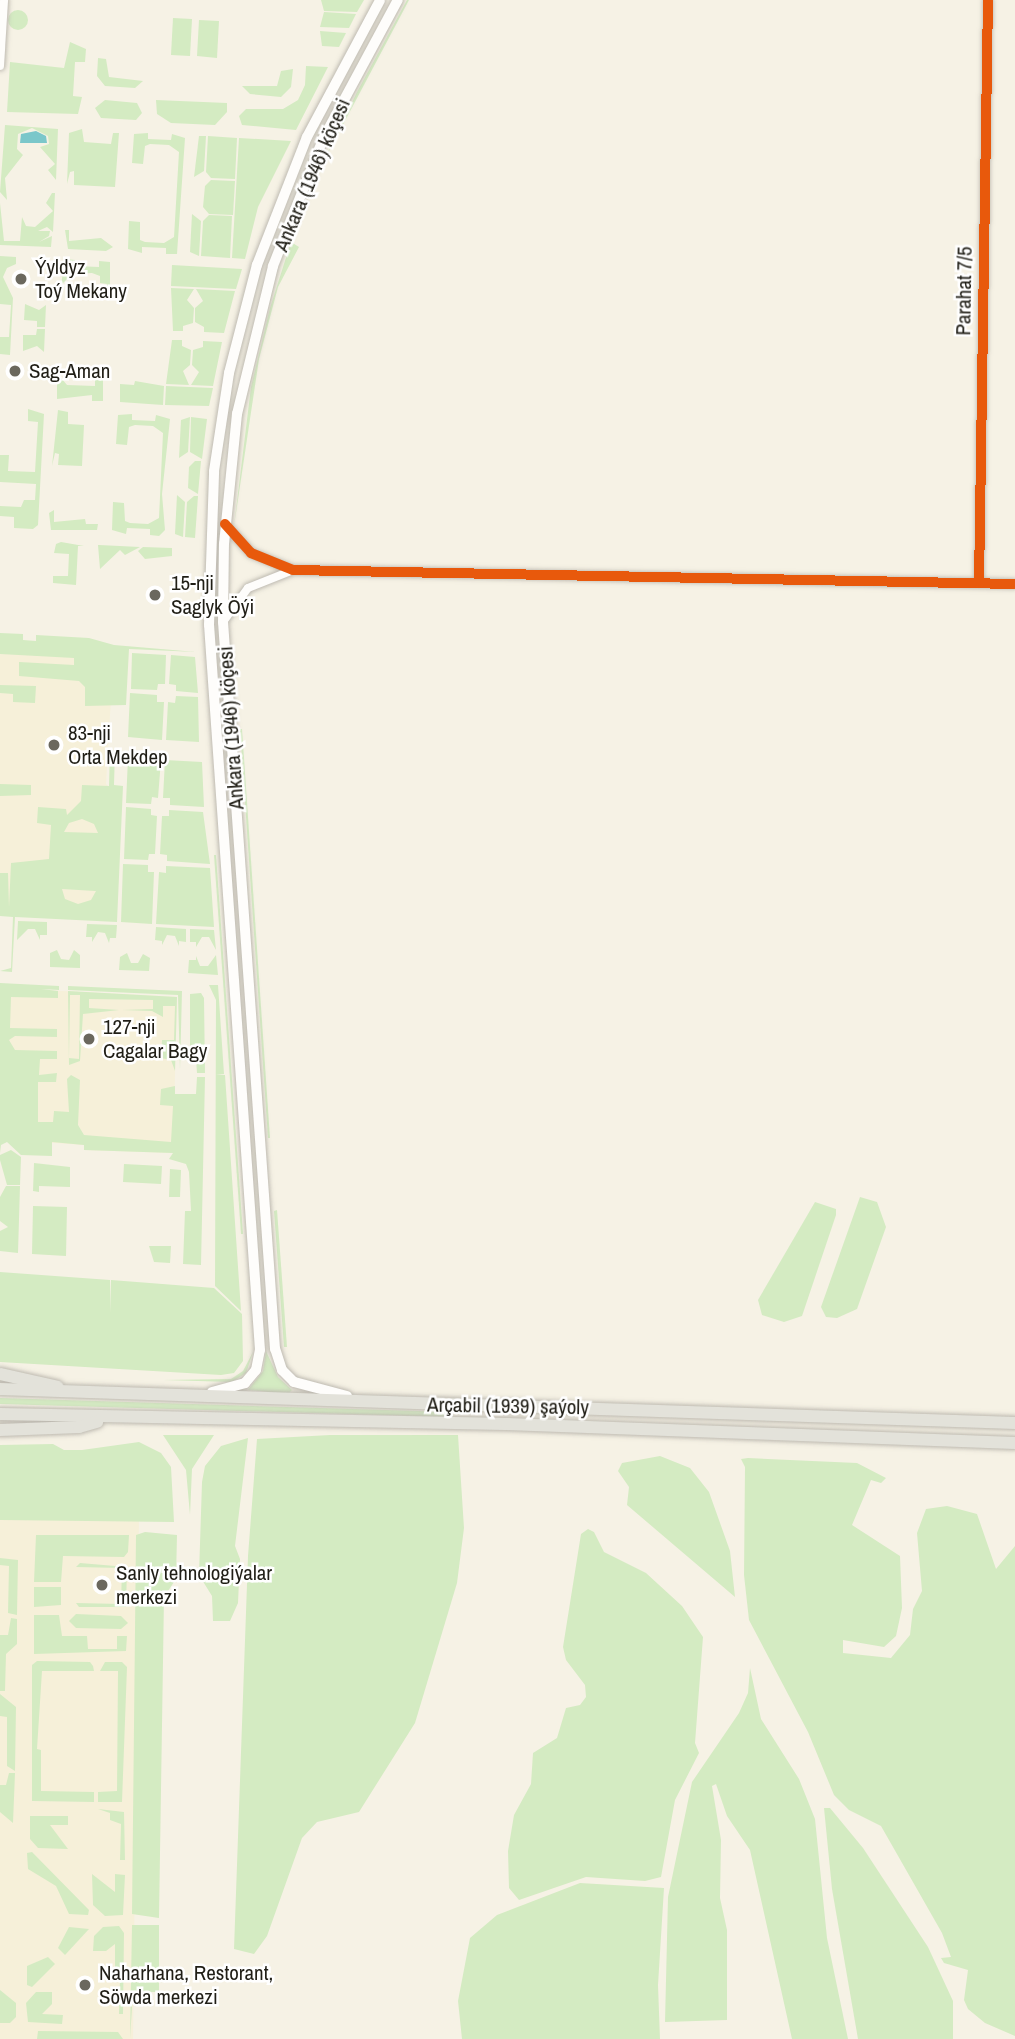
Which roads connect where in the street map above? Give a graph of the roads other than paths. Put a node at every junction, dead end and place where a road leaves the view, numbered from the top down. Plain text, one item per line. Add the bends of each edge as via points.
1 (4, 0) edge
2 (380, 0) edge
3 (398, 0) edge
4 (988, 0) edge
5 (0, 65) edge
6 (225, 524) junction
7 (293, 569) junction
8 (979, 583) junction
9 (1015, 583) edge
10 (223, 622) junction
11 (0, 1374) edge
12 (0, 1389) edge
13 (71, 1392) junction
14 (186, 1395) junction
15 (391, 1404) junction
16 (684, 1412) junction
17 (0, 1414) edge
18 (736, 1415) junction
19 (109, 1418) junction
20 (1015, 1423) edge
21 (0, 1430) edge
22 (683, 1431) junction
23 (736, 1434) junction
24 (1015, 1443) edge

1 - 5 street
2 - 14 main road, Ankara (1946) köçesi via 307,137 273,220 247,299 221,413 210,519 209,625 260,1357 253,1375 238,1387
3 - 6 main road, Ankara (1946) köçesi via 323,139 273,266 244,374
4 - 8 street, Parahat 7/5
6 - 7 street via 251,553
6 - 10 main road, Ankara (1946) köçesi
7 - 8 street
7 - 10 street via 248,588
8 - 9 street
10 - 15 main road, Ankara (1946) köçesi via 276,1356 284,1374 301,1386
11 - 13 main road via 32,1378
12 - 13 main road, Arçabil (1939) şaýoly
13 - 14 main road, Arçabil (1939) şaýoly
14 - 15 main road, Arçabil (1939) şaýoly
15 - 16 main road, Arçabil (1939) şaýoly
16 - 18 main road, Arçabil (1939) şaýoly
16 - 22 main road
17 - 19 main road, Arçabil (1939) şaýoly
18 - 20 main road, Arçabil (1939) şaýoly
18 - 23 main road
19 - 21 main road via 79,1427
19 - 22 main road, Arçabil (1939) şaýoly
22 - 23 main road, Arçabil (1939) şaýoly
23 - 24 main road, Arçabil (1939) şaýoly

